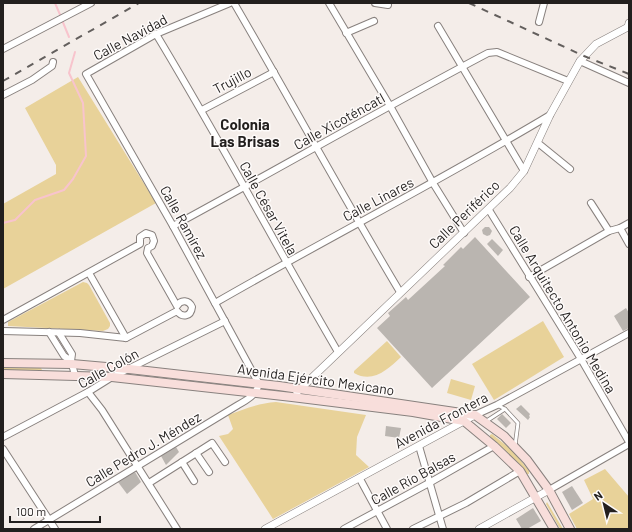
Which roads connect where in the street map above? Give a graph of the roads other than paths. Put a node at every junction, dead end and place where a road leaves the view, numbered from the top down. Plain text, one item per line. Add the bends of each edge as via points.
1 (91, 3) edge
2 (230, 3) edge
3 (234, 3) edge
4 (329, 3) edge
5 (375, 3) edge
6 (544, 3) edge
7 (388, 5) dead end
8 (374, 21) dead end
9 (539, 22) dead end
10 (438, 26) dead end
11 (629, 26) edge
12 (346, 33) junction
13 (156, 34) junction
14 (3, 49) edge
15 (580, 61) junction
16 (53, 62) dead end
17 (461, 67) junction
18 (274, 72) junction
19 (86, 74) joint
20 (568, 81) junction
21 (629, 83) edge
22 (3, 95) edge
23 (390, 106) junction
24 (202, 110) junction
25 (550, 115) junction
26 (505, 142) junction
27 (538, 143) junction
28 (315, 147) junction
29 (570, 169) dead end
30 (524, 171) junction
31 (433, 183) junction
32 (244, 188) junction
33 (591, 203) dead end
34 (489, 210) junction
35 (359, 223) junction
36 (629, 223) edge
37 (173, 226) junction
38 (620, 228) junction
39 (609, 232) junction
40 (464, 233) junction
41 (629, 244) edge
42 (286, 263) junction
43 (89, 273) junction
44 (529, 277) junction
45 (400, 292) junction
46 (215, 303) junction
47 (3, 320) edge
48 (225, 321) junction
49 (3, 332) edge
50 (49, 332) junction
51 (59, 333) junction
52 (629, 333) edge
53 (126, 338) junction
54 (338, 352) junction
55 (581, 359) junction
56 (3, 363) edge
57 (72, 363) junction
58 (129, 369) junction
59 (3, 374) edge
60 (75, 375) junction
61 (112, 377) junction
62 (259, 384) junction
63 (299, 389) junction
64 (88, 392) junction
65 (255, 393) junction
66 (292, 397) junction
67 (497, 405) junction
68 (505, 409) junction
69 (475, 415) junction
70 (464, 421) junction
71 (485, 422) junction
72 (3, 437) edge
73 (629, 443) edge
74 (419, 446) junction
75 (494, 446) junction
76 (515, 446) junction
77 (3, 448) edge
78 (196, 453) junction
79 (182, 462) junction
80 (225, 462) dead end
81 (138, 467) junction
82 (520, 471) junction
83 (209, 472) dead end
84 (360, 478) junction
85 (194, 481) dead end
86 (148, 483) junction
87 (429, 483) junction
88 (549, 490) junction
89 (537, 498) junction
90 (377, 512) junction
91 (439, 516) junction
92 (49, 520) junction
93 (276, 526) edge
94 (34, 529) edge
95 (55, 529) edge
96 (177, 529) edge
97 (266, 529) edge
98 (344, 529) edge
99 (387, 529) edge
100 (413, 529) edge
101 (443, 529) edge
102 (479, 529) edge
103 (554, 529) edge
104 (570, 529) edge

1 - 14 street
2 - 13 street, Calle Navidad
3 - 18 street
4 - 12 street
5 - 7 street
6 - 9 street
8 - 12 street
10 - 17 street
11 - 15 street, Calle Periférico via 596,44
12 - 23 street
13 - 19 street, Calle Navidad
13 - 24 street, Calle César Vitela
15 - 20 street, Calle Periférico
15 - 21 street
16 - 22 street via 52,66 32,80
17 - 20 street, Calle Xicoténcatl via 488,53 497,52
17 - 23 street, Calle Xicoténcatl
17 - 26 street
18 - 24 street, Trujillo
18 - 28 street
19 - 37 street, Calle Ramírez
20 - 25 street, Calle Periférico
23 - 28 street, Calle Xicoténcatl
23 - 31 street
24 - 32 street, Calle César Vitela
25 - 26 street, Calle Linares
25 - 27 street, Calle Periférico
26 - 30 street
26 - 31 street, Calle Linares
27 - 29 street
27 - 30 street, Calle Periférico
28 - 32 street, Calle Xicoténcatl
28 - 35 street
30 - 34 street, Calle Periférico
31 - 35 street, Calle Linares
31 - 40 street
32 - 37 street, Calle Xicoténcatl
32 - 42 street, Calle César Vitela
33 - 39 street
34 - 40 street, Calle Periférico
34 - 44 street, Calle Arquitecto Antonio Medina
35 - 42 street, Calle Linares
35 - 45 street
36 - 38 street
37 - 46 street, Calle Ramírez
38 - 39 street
38 - 41 street
39 - 44 street
40 - 45 street, Calle Periférico
42 - 46 street, Calle Linares
42 - 54 street, Calle César Vitela
43 - 47 street
43 - 53 street
43 - 53 street via 140,244 140,237 149,234 154,241 147,253 177,306 185,301 191,304 192,310 188,315 184,316 177,311
44 - 55 street, Calle Arquitecto Antonio Medina
45 - 54 street, Calle Periférico
46 - 48 street, Calle Ramírez
48 - 58 street, Calle Colón
48 - 62 street, Calle Ramírez
49 - 50 street
50 - 51 street
50 - 57 street via 64,356
51 - 53 street
51 - 57 street via 72,354
52 - 55 street, Avenida Frontera
54 - 63 street, Calle Periférico
55 - 67 street, Avenida Frontera
55 - 73 street, Calle Arquitecto Antonio Medina
56 - 57 main road, Avenida Ejército Mexicano
57 - 58 main road, Avenida Ejército Mexicano
57 - 60 street
58 - 61 street, Calle Colón
58 - 62 main road, Avenida Ejército Mexicano
59 - 60 main road, Avenida Ejército Mexicano
60 - 61 main road, Avenida Ejército Mexicano
61 - 64 street, Calle Colón
61 - 65 main road, Avenida Ejército Mexicano
62 - 63 main road, Avenida Ejército Mexicano
62 - 65 street
63 - 66 street, Calle Periférico
63 - 69 main road, Avenida Ejército Mexicano
64 - 72 street, Calle Colón
64 - 81 street
65 - 66 main road, Avenida Ejército Mexicano
65 - 81 street, Calle Pedro J. Méndez
66 - 70 main road, Avenida Ejército Mexicano
67 - 68 lane
67 - 69 street, Avenida Frontera
68 - 71 lane
68 - 76 lane via 518,423
69 - 70 street, Avenida Frontera
69 - 71 main road, Avenida Ejército Mexicano
70 - 74 street, Avenida Frontera
70 - 75 main road, Avenida Ejército Mexicano
71 - 76 main road, Avenida Ejército Mexicano
73 - 88 street
74 - 84 street, Avenida Frontera
74 - 87 street
75 - 82 main road, Avenida Ejército Mexicano
75 - 87 street, Calle Río Balsas
76 - 88 main road, Avenida Ejército Mexicano
77 - 92 street
78 - 79 street
78 - 80 street via 212,443
78 - 83 street
79 - 85 street
79 - 86 street
81 - 86 street
81 - 92 street, Calle Pedro J. Méndez
82 - 89 main road, Avenida Ejército Mexicano
82 - 91 street
84 - 90 street
84 - 93 street, Avenida Frontera
86 - 96 street
87 - 90 street, Calle Río Balsas
87 - 91 street
88 - 89 street
88 - 104 main road, Avenida Ejército Mexicano
89 - 102 street
89 - 103 main road, Avenida Ejército Mexicano
90 - 98 street, Calle Río Balsas
90 - 99 street
91 - 100 street
91 - 101 street
92 - 94 street, Calle Pedro J. Méndez
92 - 95 street
93 - 97 street, Avenida Frontera

